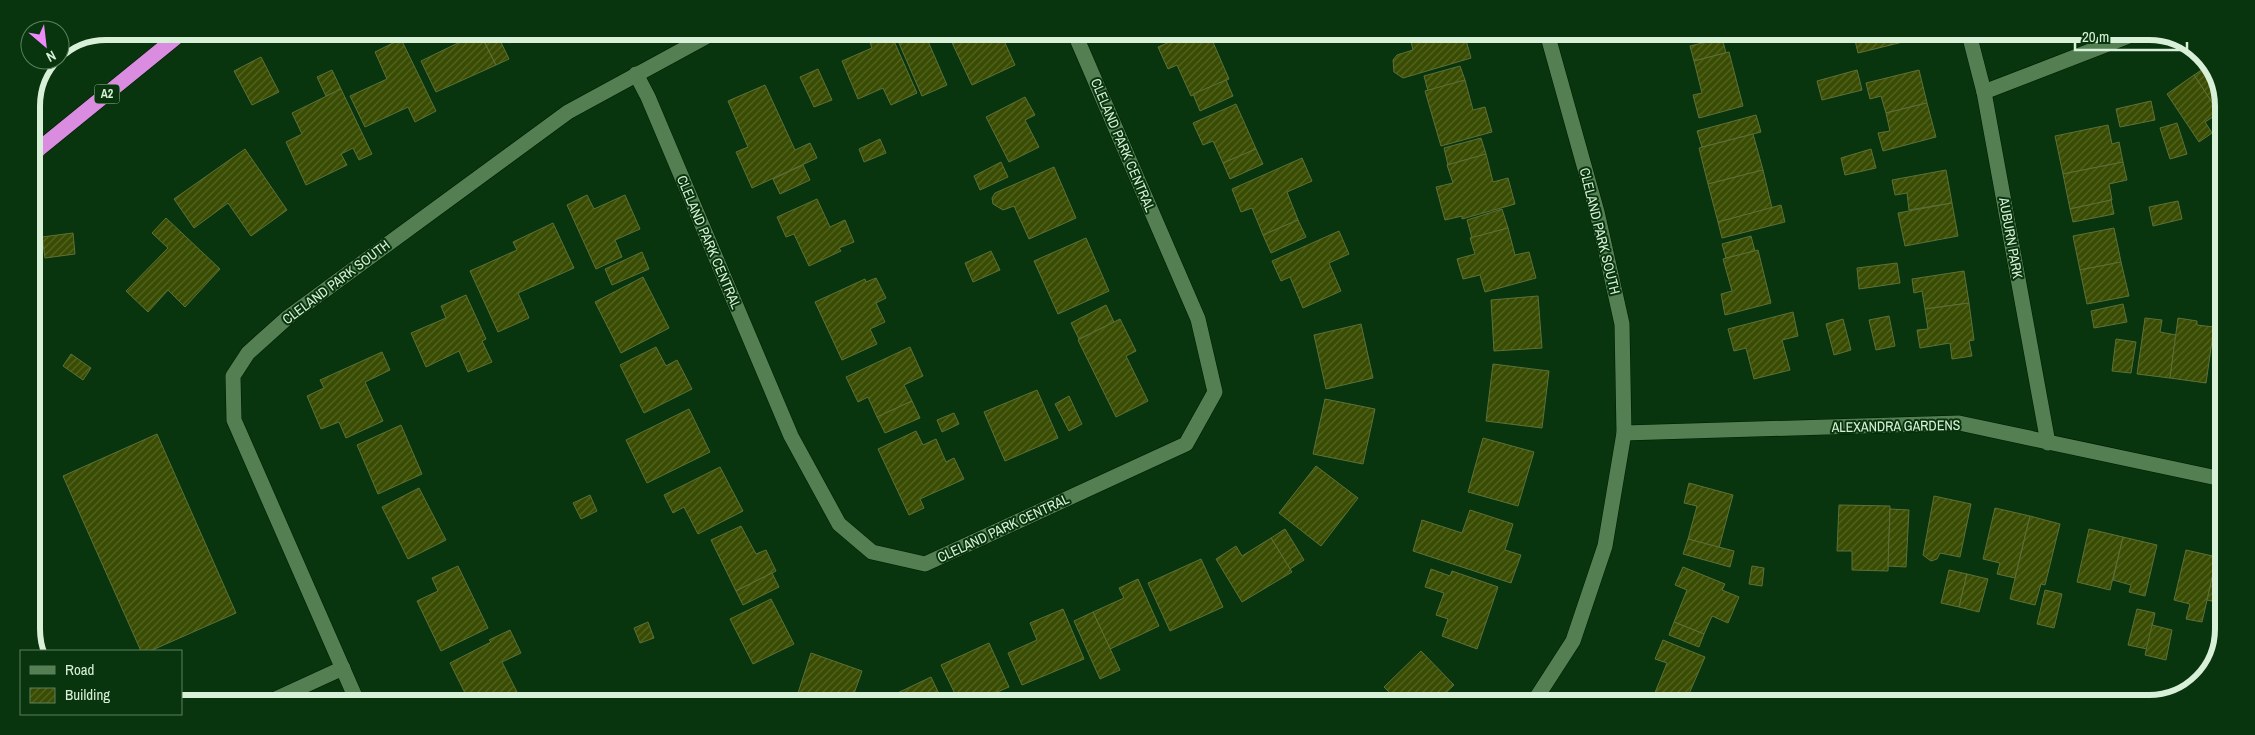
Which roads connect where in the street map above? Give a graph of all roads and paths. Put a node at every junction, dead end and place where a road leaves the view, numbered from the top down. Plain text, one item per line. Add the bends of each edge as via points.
1 (173, 40) edge
2 (700, 40) edge
3 (1077, 40) edge
4 (1549, 40) edge
5 (1971, 40) edge
6 (2118, 40) edge
7 (636, 74) junction
8 (1984, 92) junction
9 (40, 148) edge
10 (1624, 432) junction
11 (2048, 442) junction
12 (2215, 478) edge
13 (343, 668) junction
14 (284, 695) edge
15 (354, 695) edge
16 (1537, 695) edge

1 - 9 highway, A2
2 - 7 street, CLELAND PARK SOUTH
3 - 7 street, CLELAND PARK CENTRAL via 1198,319 1215,392 1186,444 924,564 872,552 839,524 791,436
4 - 10 street, CLELAND PARK SOUTH via 1597,212 1622,324
5 - 8 street, AUBURN PARK
6 - 8 street
7 - 13 street, CLELAND PARK SOUTH via 568,112 295,312 248,353 233,376 234,420
8 - 11 street, AUBURN PARK
10 - 11 street, ALEXANDRA GARDENS via 1959,423
10 - 16 street, CLELAND PARK SOUTH via 1602,555 1573,641
11 - 12 street, ALEXANDRA GARDENS
13 - 14 street
13 - 15 street, CLELAND PARK SOUTH

